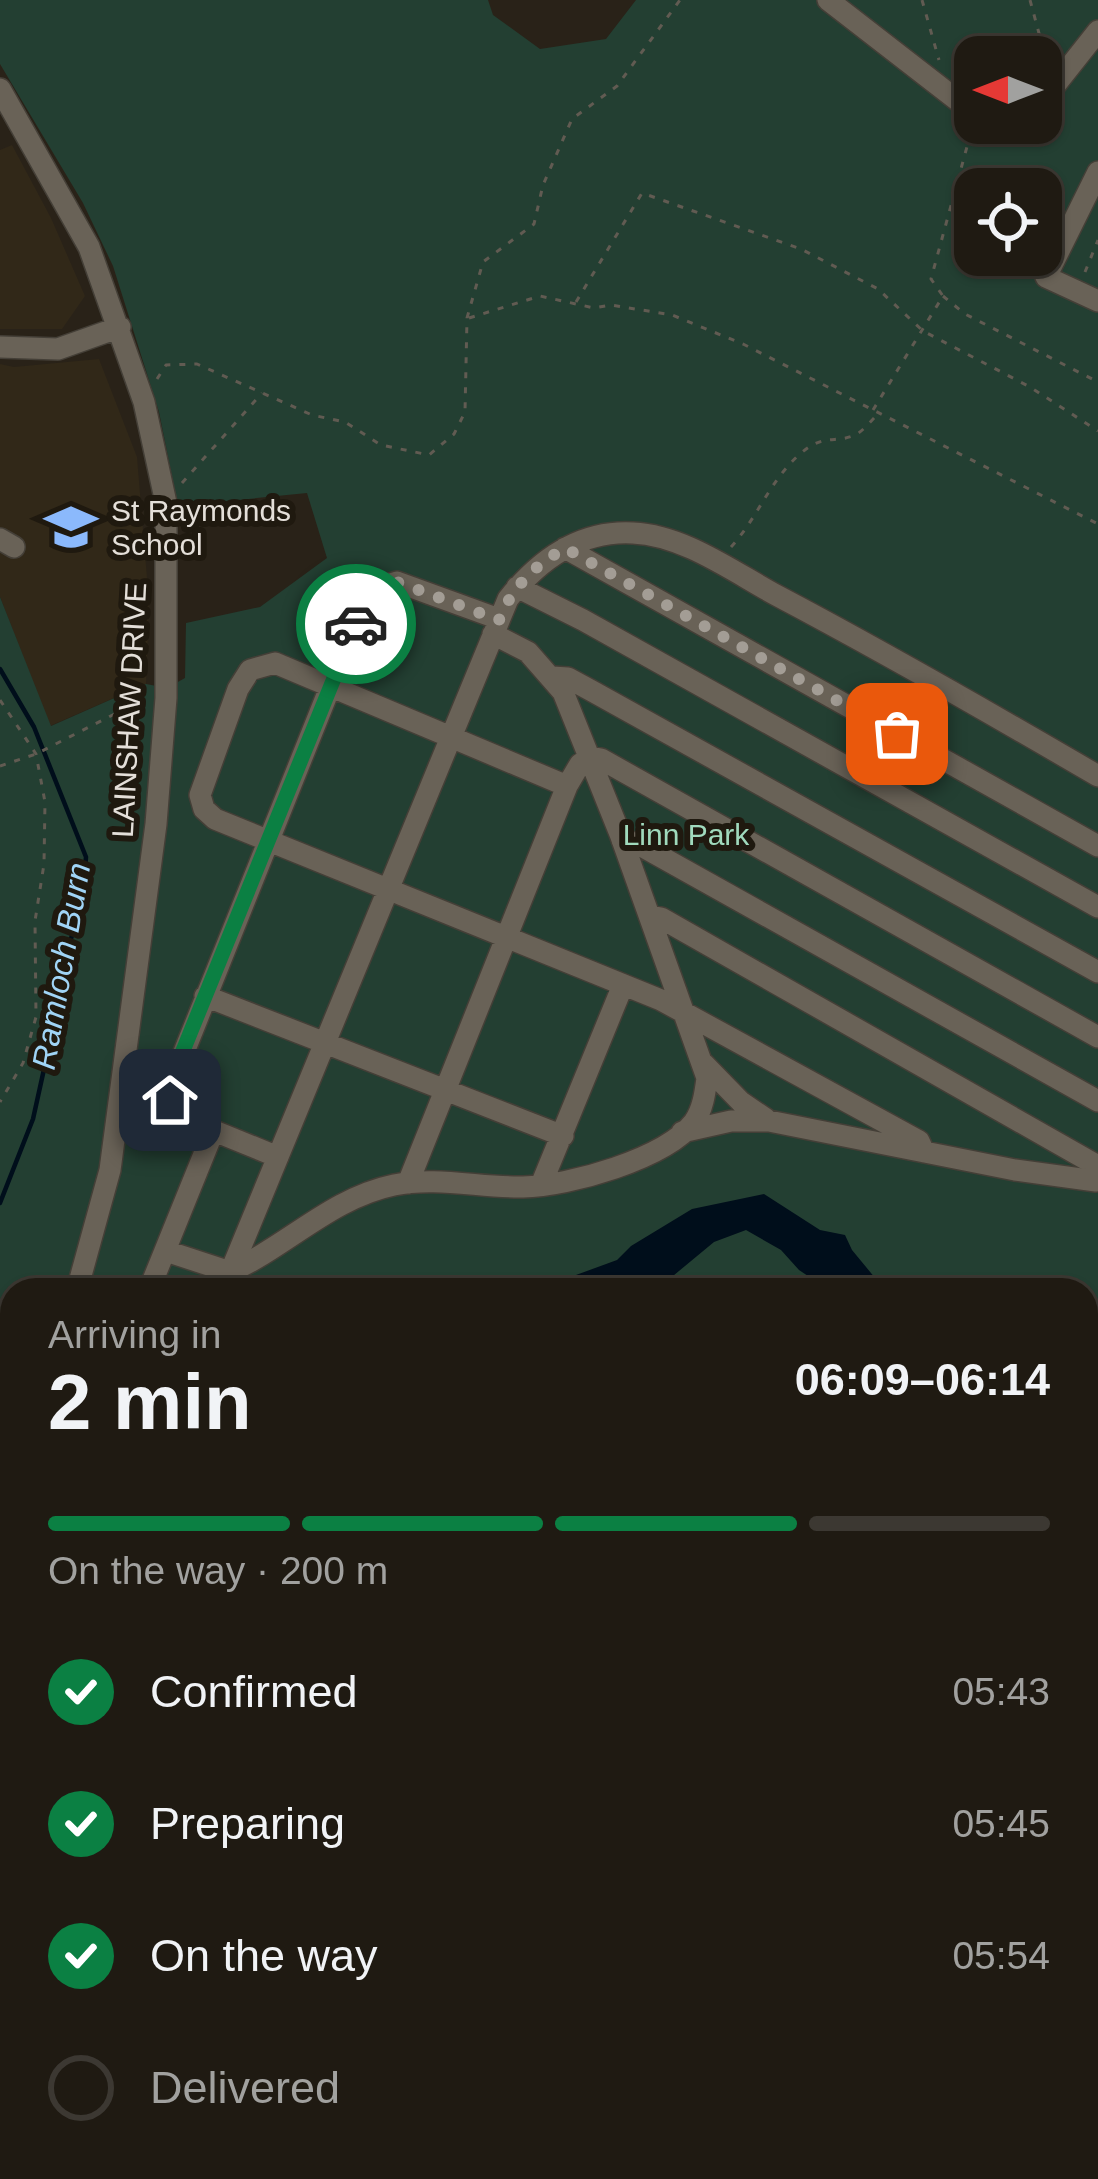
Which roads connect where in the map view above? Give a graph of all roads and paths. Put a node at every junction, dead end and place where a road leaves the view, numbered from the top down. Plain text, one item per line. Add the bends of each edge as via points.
1 (680, 0) edge
2 (828, 0) edge
3 (922, 0) edge
4 (1030, 0) edge
5 (1098, 31) edge
6 (1036, 36) edge
7 (1062, 77) edge
8 (942, 88) junction
9 (0, 89) edge
10 (954, 103) edge
11 (967, 144) edge
12 (1098, 172) edge
13 (1098, 240) edge
14 (1076, 291) junction
15 (943, 296) junction
16 (1098, 301) edge
17 (575, 304) junction
18 (467, 318) junction
19 (120, 327) junction
20 (923, 332) junction
21 (0, 347) edge
22 (1098, 382) edge
23 (262, 393) junction
24 (144, 401) junction
25 (872, 411) junction
26 (878, 414) junction
27 (1098, 430) edge
28 (166, 503) junction
29 (1098, 524) edge
30 (565, 548) junction
31 (718, 564) junction
32 (517, 587) junction
33 (496, 627) junction
34 (552, 677) junction
35 (332, 686) junction
36 (166, 693) junction
37 (0, 700) edge
38 (450, 737) junction
39 (36, 754) junction
40 (590, 757) junction
41 (0, 766) edge
42 (1098, 776) edge
43 (645, 784) junction
44 (567, 786) junction
45 (607, 799) junction
46 (622, 840) junction
47 (270, 842) junction
48 (1098, 845) edge
49 (667, 861) junction
50 (639, 885) junction
51 (388, 891) junction
52 (1098, 908) edge
53 (650, 916) junction
54 (506, 938) junction
55 (700, 941) junction
56 (666, 961) junction
57 (1098, 973) edge
58 (622, 985) junction
59 (205, 996) junction
60 (685, 1012) junction
61 (1098, 1037) edge
62 (732, 1039) junction
63 (326, 1042) junction
64 (702, 1062) junction
65 (446, 1090) junction
66 (1098, 1100) edge
67 (0, 1102) edge
68 (769, 1120) junction
69 (213, 1132) junction
70 (682, 1132) junction
71 (563, 1136) junction
72 (924, 1152) junction
73 (278, 1157) junction
74 (1098, 1175) edge
75 (408, 1183) junction
76 (541, 1185) junction
77 (166, 1251) junction
78 (80, 1278) edge
79 (154, 1278) edge
80 (221, 1278) edge
81 (228, 1278) edge
82 (231, 1278) edge

1 - 18 path via 617,86 572,119 534,224 484,262
2 - 8 street
3 - 8 path
4 - 6 path
5 - 7 street
8 - 10 street
9 - 19 street, LAINSHAW DRIVE via 89,248
11 - 15 path via 932,279
12 - 14 street via 1046,277
13 - 14 path
14 - 16 street
15 - 20 path
15 - 22 path
17 - 18 path via 540,296
17 - 20 path via 642,193 801,249 878,289
17 - 25 path via 672,315
18 - 23 path via 465,412 429,455 381,445 345,422
19 - 21 street via 58,349
19 - 24 street, LAINSHAW DRIVE
20 - 25 path
20 - 27 path
23 - 24 path via 197,364 166,365
23 - 28 path
24 - 28 street, LAINSHAW DRIVE
25 - 26 path
26 - 29 path
26 - 31 path via 855,435 805,449 773,480
28 - 36 street, LAINSHAW DRIVE
30 - 31 street via 633,532
30 - 32 street
30 - 48 street
31 - 42 street
32 - 33 street
32 - 52 street
33 - 34 street
33 - 35 street via 418,587 385,584 366,601
33 - 38 street
34 - 40 street
34 - 57 street via 592,691
35 - 38 street
35 - 47 street
35 - 47 street via 275,663 250,670 238,689 200,796 215,819
36 - 39 path
36 - 78 street, LAINSHAW DRIVE via 110,1171
37 - 39 path
38 - 44 street
38 - 51 street
39 - 41 path
39 - 67 path via 45,802 36,1017
40 - 43 street
40 - 44 street
40 - 45 street
43 - 45 street via 622,786
43 - 61 street
44 - 54 street
45 - 46 street
46 - 49 street
46 - 50 street
47 - 51 street
47 - 59 street
49 - 50 street
49 - 66 street
50 - 53 street
51 - 54 street
51 - 63 street
53 - 55 street
53 - 56 street
54 - 58 street
54 - 65 street
55 - 56 street
55 - 74 street
56 - 60 street
58 - 60 street
58 - 71 street
59 - 63 street
59 - 69 street via 170,1100 180,1118
60 - 62 street
60 - 64 street
62 - 64 street via 709,1049
62 - 72 street via 920,1141
63 - 65 street
63 - 73 street
64 - 68 street
64 - 70 street via 704,1102
65 - 71 street
65 - 75 street
68 - 70 street
68 - 72 street
69 - 73 street
69 - 77 street
70 - 76 street via 598,1174
71 - 76 street
72 - 74 street via 1055,1178
73 - 81 street
75 - 76 street
75 - 82 street via 326,1213
77 - 79 street
77 - 80 street

